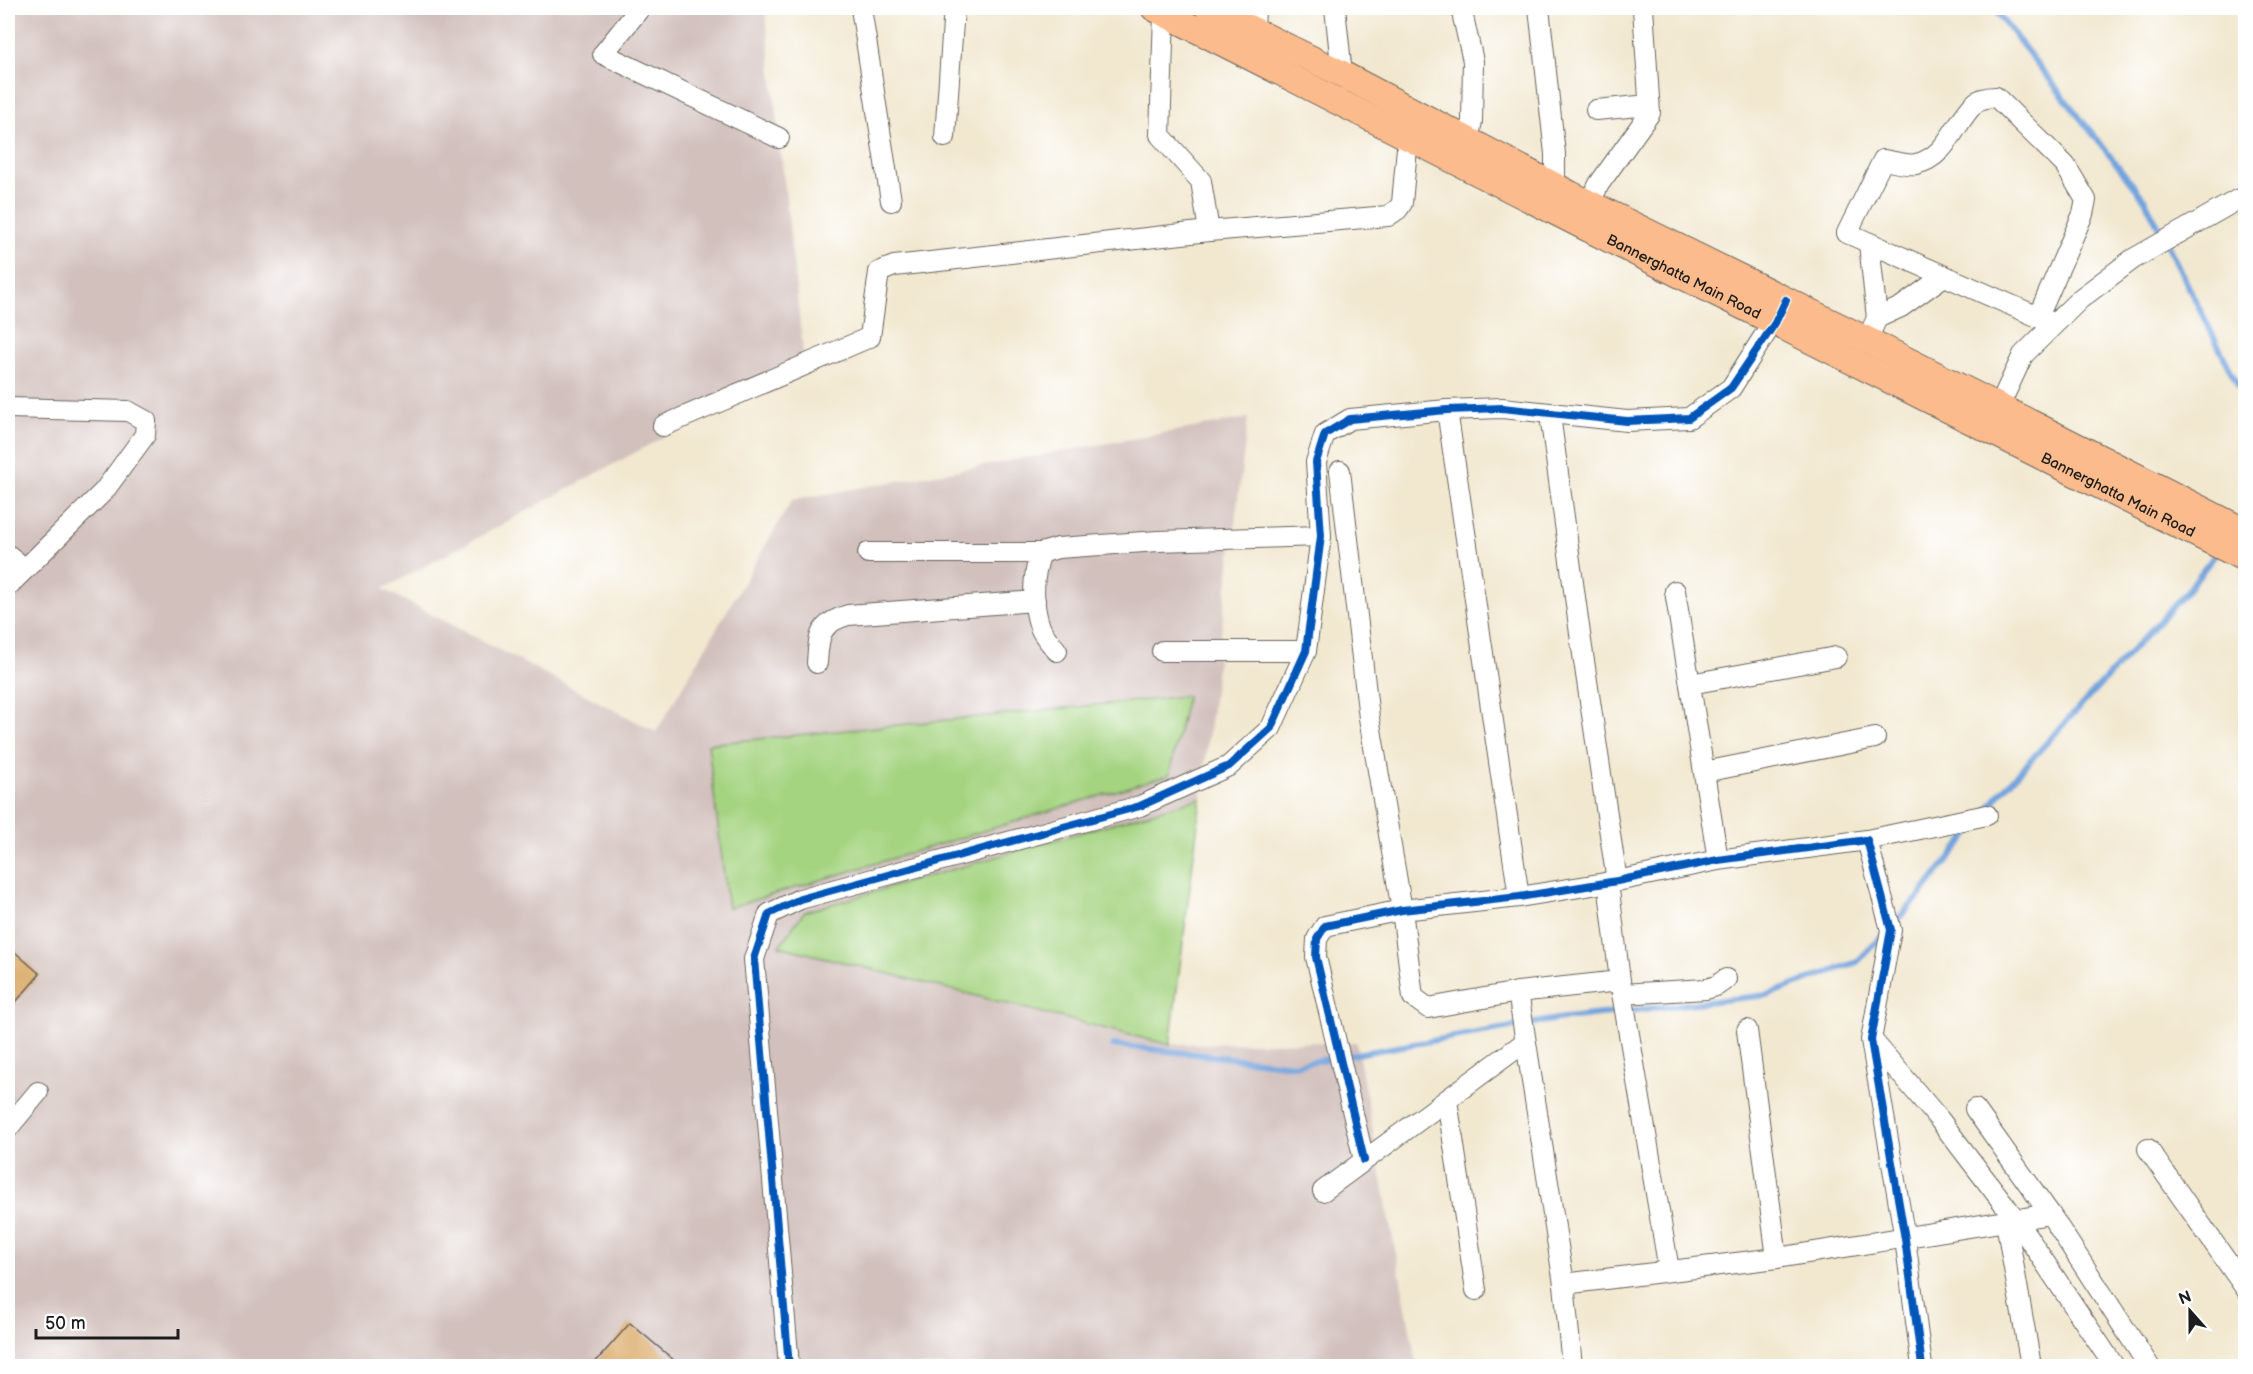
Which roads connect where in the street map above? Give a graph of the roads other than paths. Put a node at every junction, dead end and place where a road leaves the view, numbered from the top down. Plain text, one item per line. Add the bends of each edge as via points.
1 (640, 8) edge
2 (861, 8) edge
3 (954, 8) edge
4 (1208, 8) edge
5 (1335, 8) edge
6 (1461, 8) edge
7 (1539, 8) edge
8 (1642, 8) edge
9 (1159, 10) edge
10 (1255, 19) edge
11 (1342, 75) junction
12 (1649, 105) junction
13 (1596, 110) dead end
14 (945, 137) dead end
15 (1408, 137) junction
16 (779, 138) dead end
17 (1468, 141) junction
18 (1549, 196) junction
19 (2246, 197) edge
20 (891, 201) dead end
21 (1589, 204) junction
22 (1209, 231) junction
23 (1869, 243) junction
24 (1944, 276) junction
25 (1780, 312) junction
26 (2046, 320) junction
27 (1872, 329) junction
28 (1998, 407) junction
29 (8, 408) edge
30 (1448, 410) junction
31 (1550, 415) junction
32 (663, 426) dead end
33 (1987, 430) junction
34 (1340, 471) dead end
35 (1321, 537) junction
36 (2234, 540) edge
37 (868, 553) dead end
38 (1041, 553) junction
39 (8, 555) edge
40 (25, 569) junction
41 (8, 586) edge
42 (1676, 591) dead end
43 (1035, 601) junction
44 (1057, 651) dead end
45 (1162, 651) dead end
46 (1306, 651) junction
47 (1836, 657) dead end
48 (817, 663) dead end
49 (1690, 684) junction
50 (1875, 738) dead end
51 (1704, 772) junction
52 (1987, 815) dead end
53 (1867, 840) junction
54 (1718, 860) junction
55 (1612, 882) junction
56 (1519, 897) junction
57 (1402, 910) junction
58 (1726, 979) dead end
59 (1621, 988) junction
60 (1518, 992) junction
61 (1747, 1030) dead end
62 (1871, 1040) junction
63 (1525, 1042) junction
64 (38, 1092) dead end
65 (1446, 1100) junction
66 (1975, 1109) dead end
67 (8, 1128) edge
68 (2148, 1149) dead end
69 (1364, 1160) junction
70 (1323, 1191) dead end
71 (2050, 1215) junction
72 (2011, 1221) junction
73 (1905, 1239) junction
74 (1777, 1258) junction
75 (1669, 1270) junction
76 (1564, 1284) junction
77 (2246, 1289) edge
78 (1476, 1290) dead end
79 (789, 1366) edge
80 (1572, 1366) edge
81 (1922, 1366) edge
82 (2031, 1366) edge
83 (2114, 1366) edge
84 (2149, 1366) edge

1 - 16 street via 603,54
2 - 20 street
3 - 14 street
4 - 10 main road
5 - 11 street
6 - 17 street via 1473,61
7 - 18 street via 1556,154
8 - 12 street
9 - 15 main road, Bannerghatta Main Road
9 - 22 street via 1160,135 1201,181
10 - 11 main road
11 - 17 main road
12 - 13 street
12 - 21 street via 1650,112
15 - 18 main road, Bannerghatta Main Road
15 - 22 street via 1402,203 1388,216
17 - 18 main road
18 - 21 main road
18 - 25 main road, Bannerghatta Main Road
19 - 26 street via 2133,259
21 - 25 main road
22 - 32 street via 894,266 879,272 870,338
23 - 24 street
23 - 26 street via 1847,233 1883,160 1915,165 1930,158 1947,144 1975,103 1996,97 2065,165 2086,200
23 - 27 street
24 - 26 street
24 - 27 street
25 - 27 main road
25 - 31 street via 1731,388 1689,418 1627,421
25 - 33 main road, Bannerghatta Main Road
26 - 28 street via 2023,355
27 - 28 main road
28 - 33 street
28 - 36 main road
29 - 40 street via 128,411 146,421 145,435 104,491
30 - 31 street via 1502,408
30 - 35 street via 1350,419 1325,434 1317,462
30 - 56 street
31 - 55 street
33 - 36 main road, Bannerghatta Main Road
34 - 57 street via 1369,718
35 - 38 street via 1158,541 1058,548
35 - 46 street
37 - 38 street
38 - 43 street via 1035,569
39 - 40 street
40 - 41 street
42 - 49 street
43 - 44 street via 1041,629
43 - 48 street via 837,618 819,635
45 - 46 street
46 - 79 street via 1271,728 1229,766 1140,806 800,899 769,914 754,959
47 - 49 street
49 - 51 street
50 - 51 street
51 - 54 street
52 - 53 street
53 - 54 street
53 - 62 street via 1891,930
54 - 55 street
55 - 56 street
55 - 59 street
56 - 57 street
57 - 60 street via 1413,997 1428,1008
57 - 69 street via 1325,926 1317,939 1316,957
58 - 59 street via 1706,988
59 - 60 street
59 - 75 street
60 - 63 street
61 - 74 street
62 - 72 street via 1939,1119
62 - 73 street
63 - 65 street
63 - 76 street
64 - 67 street
65 - 69 street
65 - 78 street
66 - 71 street
68 - 77 street
69 - 70 street
71 - 72 street
71 - 84 street
72 - 73 street
72 - 82 street
72 - 83 street
73 - 74 street
73 - 81 street
74 - 75 street
75 - 76 street
76 - 80 street

